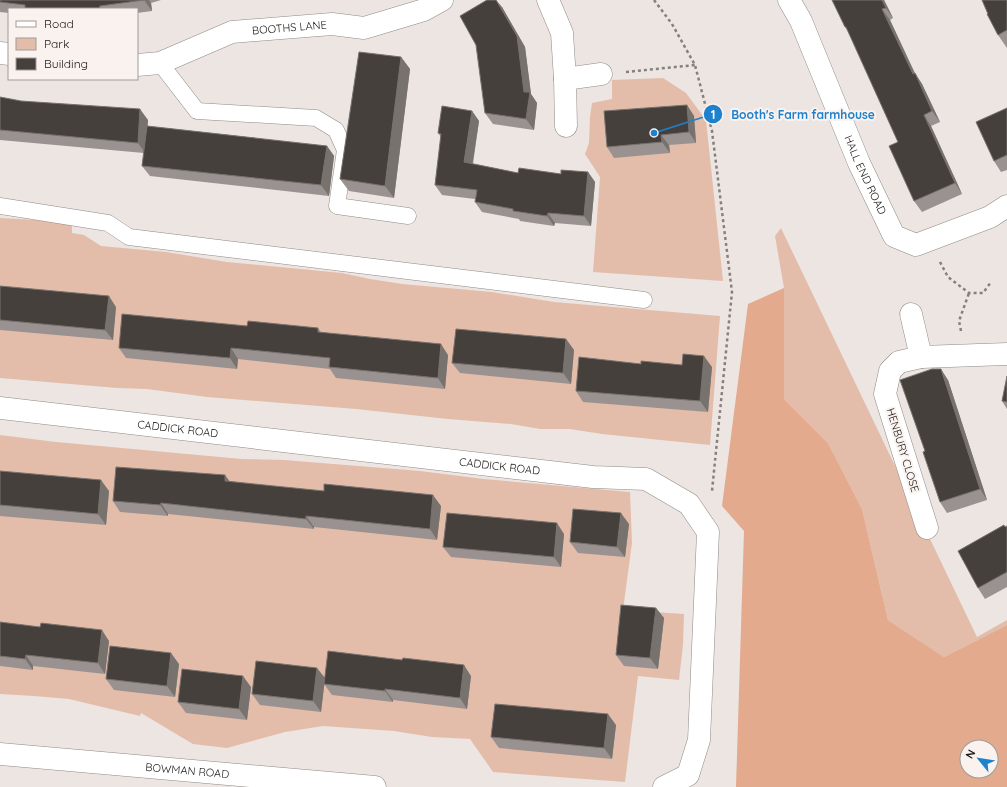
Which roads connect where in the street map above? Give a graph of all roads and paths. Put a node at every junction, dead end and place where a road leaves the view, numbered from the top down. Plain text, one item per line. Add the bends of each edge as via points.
1 (442, 0) edge
2 (548, 0) edge
3 (654, 0) edge
4 (789, 0) edge
5 (160, 63) junction
6 (138, 65) edge
7 (695, 65) junction
8 (602, 74) joint
9 (566, 79) junction
10 (566, 126) dead end
11 (0, 206) edge
12 (1007, 206) edge
13 (408, 216) dead end
14 (928, 241) junction
15 (992, 282) dead end
16 (969, 293) junction
17 (644, 300) dead end
18 (911, 314) dead end
19 (959, 321) dead end
20 (1007, 354) edge
21 (921, 357) junction
22 (0, 408) edge
23 (712, 493) dead end
24 (927, 528) dead end
25 (0, 754) edge
26 (375, 787) edge
27 (664, 787) edge

1 - 5 street, BOOTHS LANE via 424,10 364,28 332,24 232,32
2 - 9 street via 562,33
3 - 7 path via 672,24
4 - 14 street, HALL END ROAD via 801,21 859,163 894,236 916,245
5 - 6 street, BOOTHS LANE
5 - 13 lane via 197,111 316,118 336,130 345,150 337,206
7 - 8 path
7 - 23 path via 712,130 732,292
8 - 9 street
9 - 10 street
11 - 17 lane via 108,223 129,237
12 - 14 street, HALL END ROAD via 990,216
14 - 16 path via 948,278
15 - 16 path via 983,293
16 - 19 path
18 - 21 street
20 - 21 street
21 - 24 street, HENBURY CLOSE via 900,362 890,371 885,394
22 - 27 street, CADDICK ROAD via 593,477 646,479 689,504 708,532 699,740 688,775
25 - 26 street, BOWMAN ROAD

